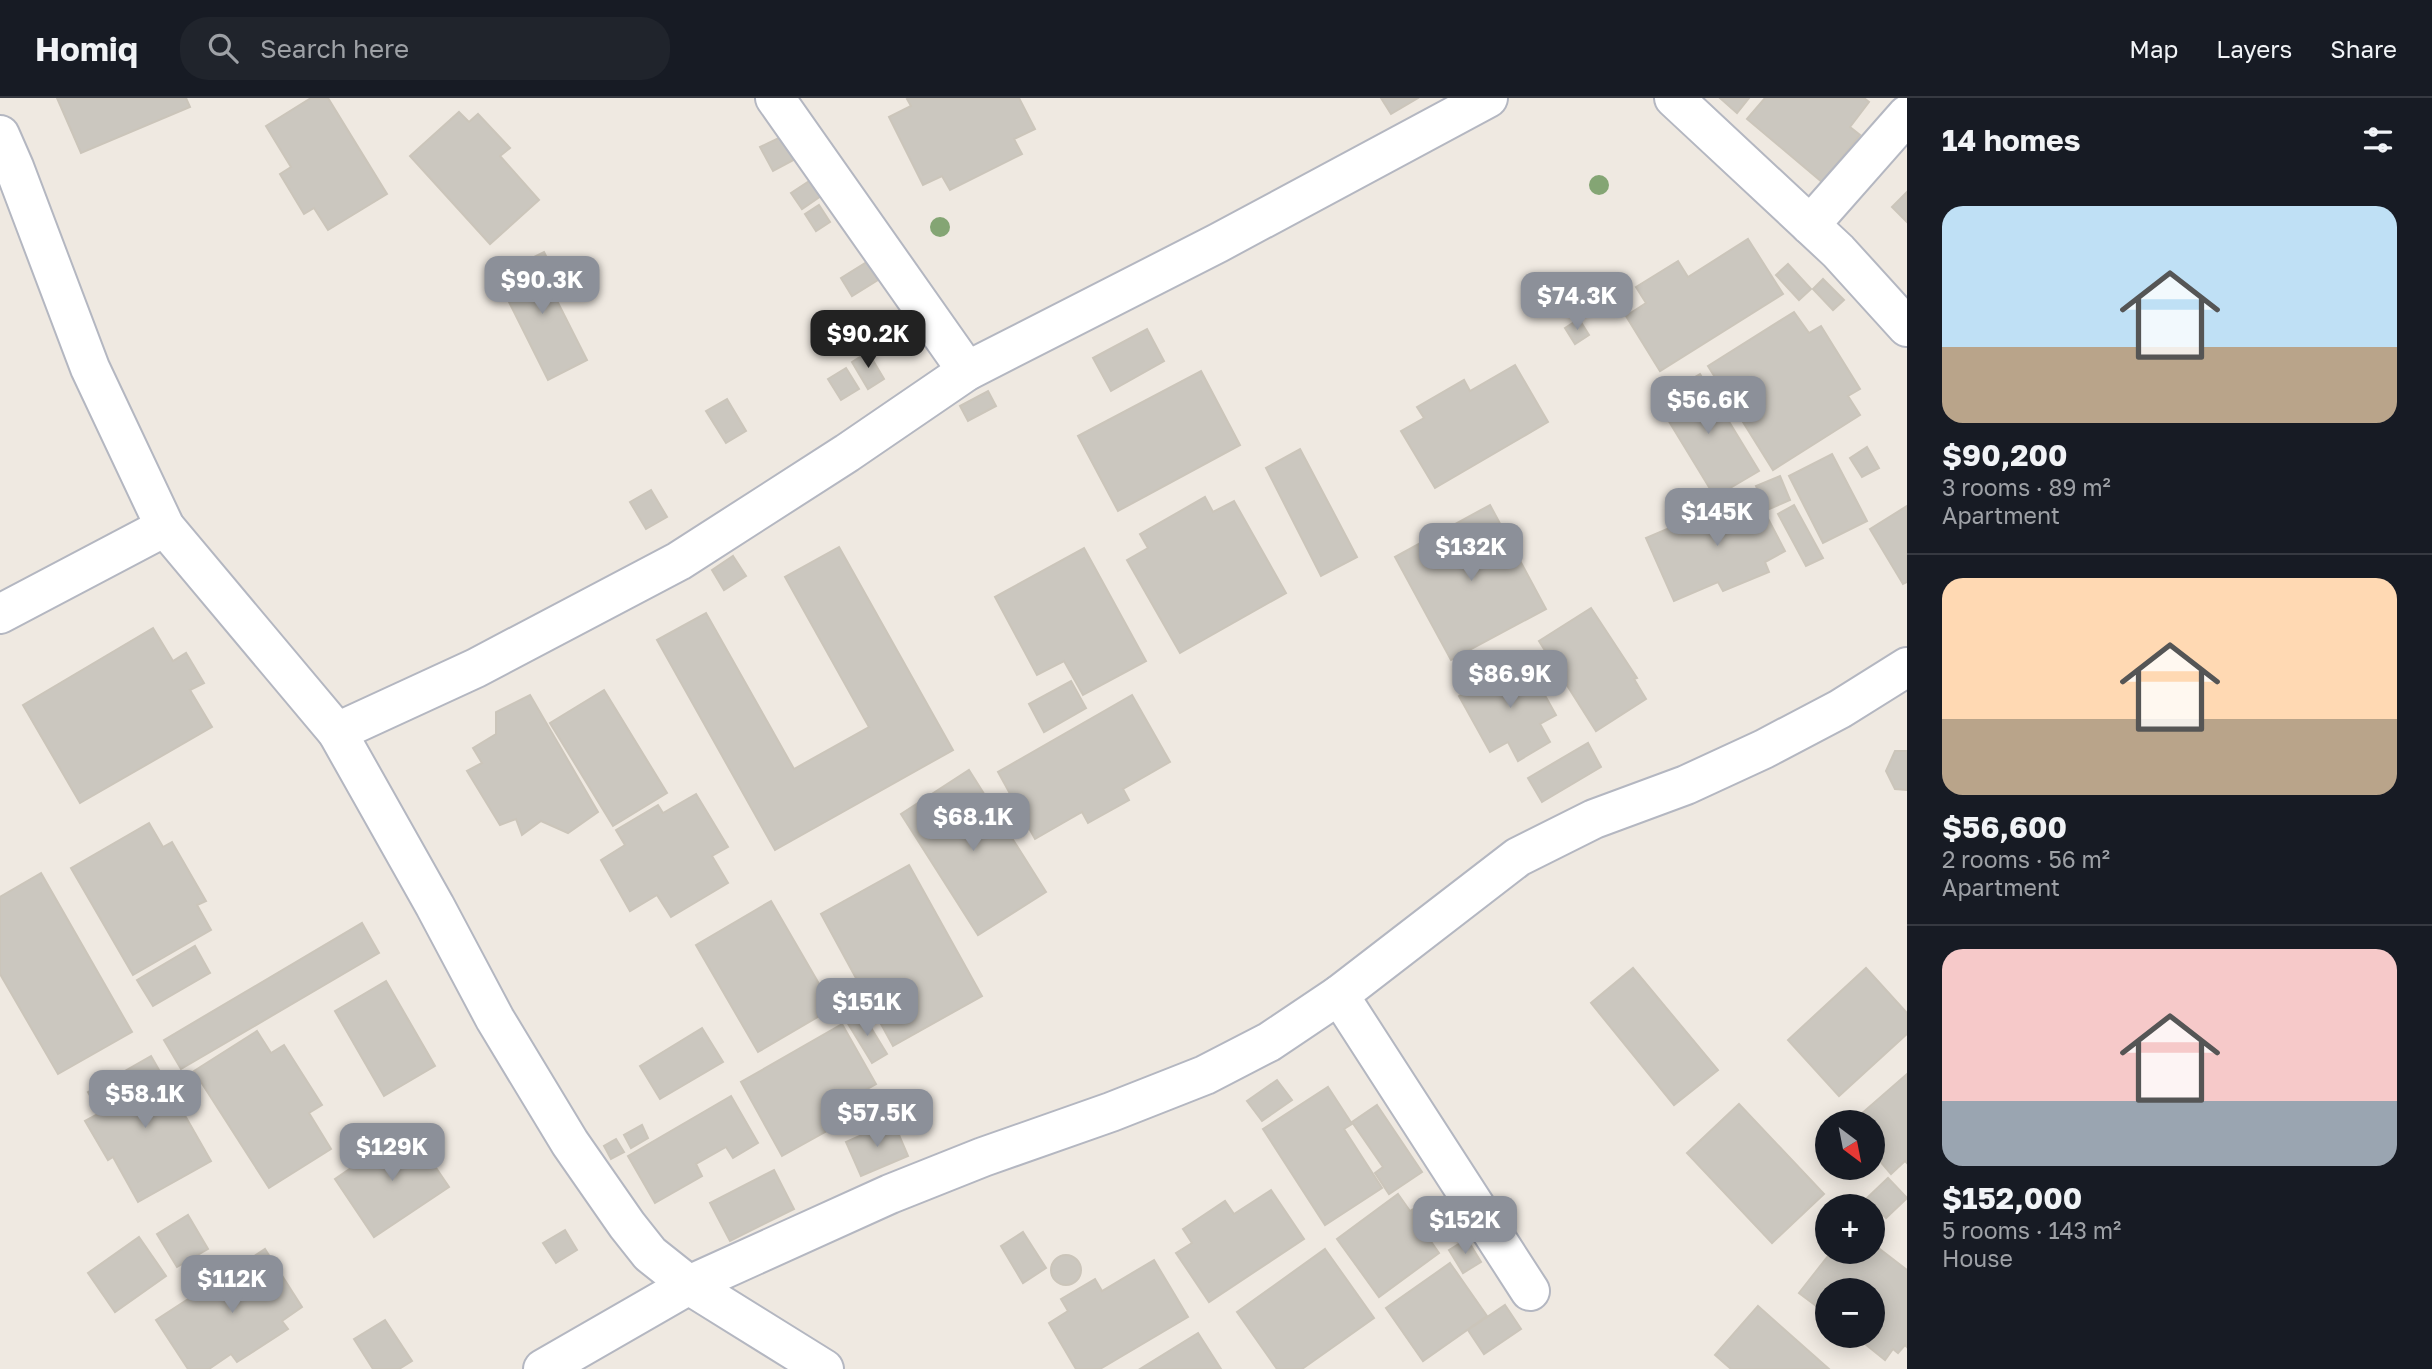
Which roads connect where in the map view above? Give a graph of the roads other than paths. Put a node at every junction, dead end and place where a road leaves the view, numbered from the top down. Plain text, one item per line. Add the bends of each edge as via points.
1 (775, 98) edge
2 (1488, 98) edge
3 (1674, 98) edge
4 (1907, 115) edge
5 (0, 135) edge
6 (1810, 225) junction
7 (1907, 327) edge
8 (967, 371) junction
9 (164, 527) junction
10 (0, 614) edge
11 (1907, 667) edge
12 (337, 732) junction
13 (1339, 995) junction
14 (689, 1285) junction
15 (1530, 1291) dead end
16 (542, 1369) edge
17 (824, 1369) edge

1 - 8 street
2 - 8 street
3 - 6 street
4 - 6 street
5 - 9 street via 90,368
6 - 7 street
8 - 12 street via 680,561 476,668
9 - 10 street
9 - 12 street
11 - 13 street via 1764,749 1686,785 1594,819 1518,857
12 - 14 street via 495,1019 570,1143 650,1254
13 - 14 street via 1269,1042 1205,1075 890,1194
13 - 15 street
14 - 16 street
14 - 17 street

